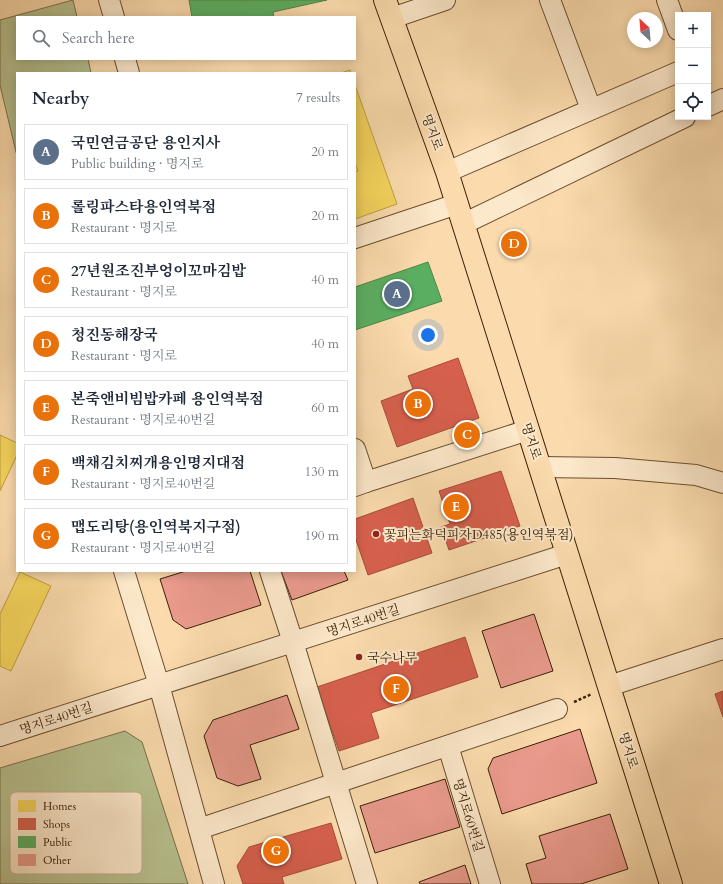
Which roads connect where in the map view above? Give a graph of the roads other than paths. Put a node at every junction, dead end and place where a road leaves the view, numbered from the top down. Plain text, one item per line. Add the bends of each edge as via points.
1 (109, 0) edge
2 (445, 0) edge
3 (550, 0) edge
4 (667, 0) edge
5 (388, 9) edge
6 (114, 16) edge
7 (675, 22) edge
8 (125, 60) edge
9 (129, 72) edge
10 (675, 73) edge
11 (723, 99) edge
12 (711, 105) edge
13 (591, 109) junction
14 (678, 120) edge
15 (447, 172) junction
16 (460, 214) junction
17 (356, 238) edge
18 (528, 430) junction
19 (356, 456) edge
20 (540, 467) junction
21 (723, 483) edge
22 (360, 484) edge
23 (567, 554) junction
24 (124, 572) edge
25 (270, 572) edge
26 (293, 642) junction
27 (723, 649) edge
28 (159, 685) junction
29 (609, 686) junction
30 (557, 710) road end
31 (0, 736) edge
32 (448, 746) junction
33 (336, 783) junction
34 (199, 829) junction
35 (214, 884) edge
36 (367, 884) edge
37 (490, 884) edge
38 (671, 884) edge

1 - 6 street
2 - 5 street
3 - 13 street
4 - 7 street
5 - 15 main road, 명지로
8 - 9 street
10 - 13 street
11 - 12 street
13 - 15 street
14 - 16 street
15 - 16 main road, 명지로
16 - 17 street
16 - 18 main road, 명지로
18 - 20 main road, 명지로
18 - 22 street
19 - 22 street
20 - 21 street via 615,468 689,474
20 - 23 main road, 명지로
23 - 26 street, 명지로40번길
23 - 29 main road, 명지로
24 - 28 street
25 - 26 street
26 - 28 street, 명지로40번길
26 - 33 street
27 - 29 street
28 - 31 street, 명지로40번길
28 - 34 street
29 - 38 main road, 명지로
30 - 32 street
32 - 33 street
32 - 37 street, 명지로60번길
33 - 34 street
33 - 36 street
34 - 35 street

